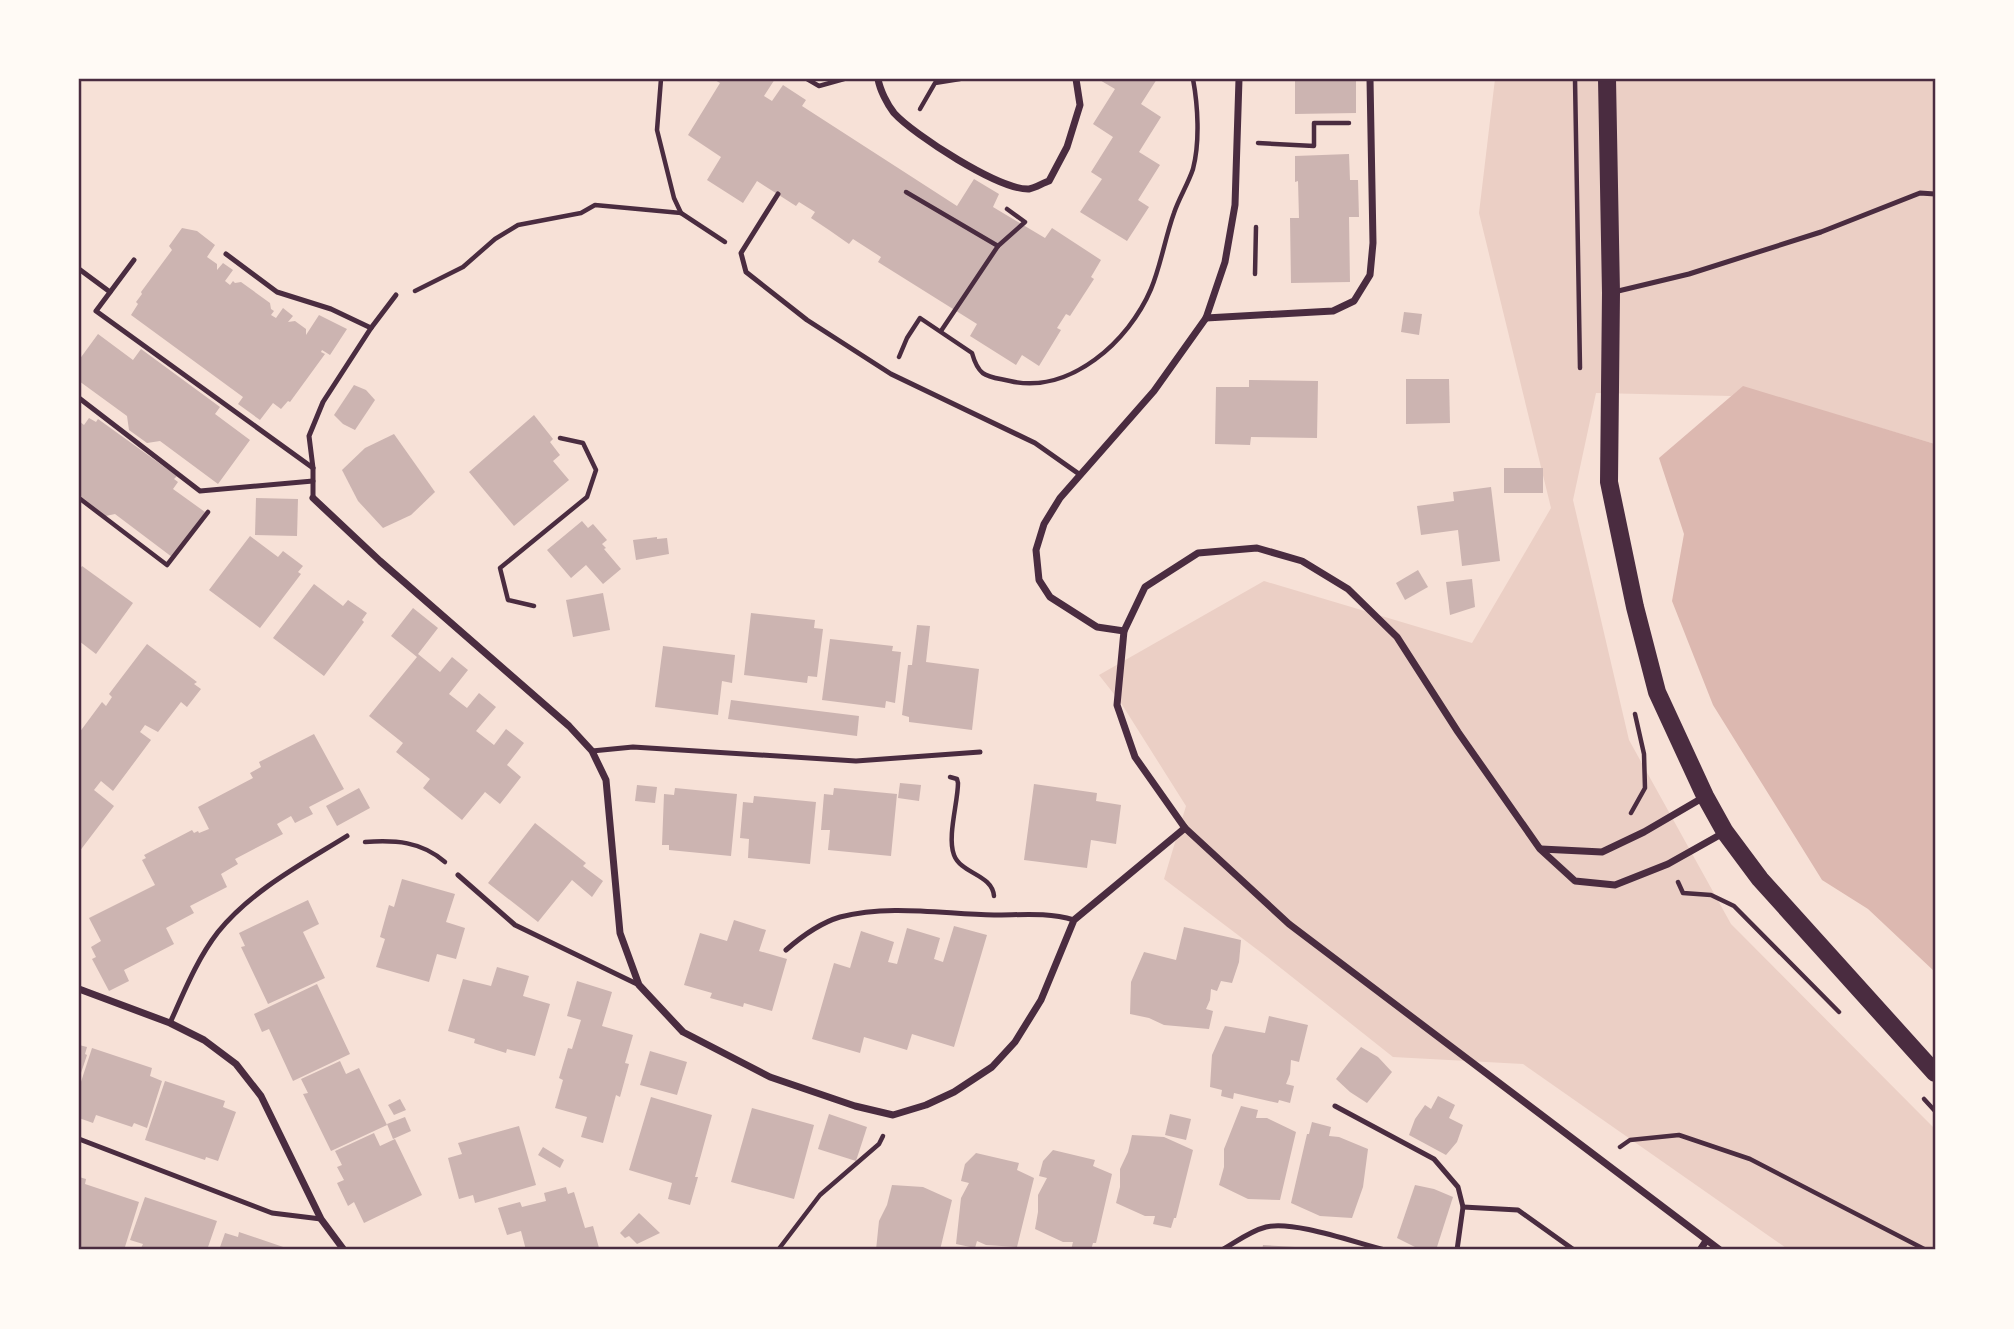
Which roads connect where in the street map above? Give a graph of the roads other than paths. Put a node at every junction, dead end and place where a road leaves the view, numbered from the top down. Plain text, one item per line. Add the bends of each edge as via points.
1 (878, 79) edge
2 (1076, 79) edge
3 (1239, 79) edge
4 (1370, 79) edge
5 (1607, 79) edge
6 (778, 194) dead end
7 (1935, 194) edge
8 (226, 254) dead end
9 (134, 260) dead end
10 (79, 270) edge
11 (110, 292) junction
12 (1611, 293) junction
13 (393, 298) road end
14 (1206, 318) junction
15 (371, 328) junction
16 (79, 398) edge
17 (313, 468) junction
18 (1079, 474) junction
19 (313, 481) junction
20 (313, 498) joint
21 (1124, 631) junction
22 (592, 751) junction
23 (980, 752) dead end
24 (1705, 796) junction
25 (1185, 828) junction
26 (1725, 832) junction
27 (347, 836) road end
28 (1540, 849) junction
29 (458, 875) road end
30 (1074, 920) junction
31 (786, 950) dead end
32 (639, 985) junction
33 (79, 989) edge
34 (170, 1023) junction
35 (1935, 1073) edge
36 (1335, 1106) dead end
37 (79, 1139) edge
38 (1463, 1207) junction
39 (320, 1219) junction
40 (1706, 1241) junction
41 (344, 1250) edge
42 (1222, 1250) edge
43 (1385, 1250) edge
44 (1457, 1250) edge
45 (1574, 1250) edge
46 (1700, 1250) edge
47 (1720, 1250) edge

1 - 2 street via 892,111 909,126 993,178 1029,189 1049,181 1067,147 1080,105
3 - 14 street via 1235,205 1225,262
4 - 14 street via 1373,243 1370,275 1354,302 1333,311
5 - 12 main road
6 - 18 lane via 741,253 746,272 807,320 891,374 1035,443
7 - 12 lane via 1920,193 1821,232 1689,274
8 - 15 lane via 277,292
9 - 11 lane
10 - 11 lane
11 - 17 lane via 96,311
12 - 24 main road via 1609,482 1657,692
13 - 15 lane
14 - 18 street via 1154,391
15 - 17 lane via 323,402 309,436
16 - 19 lane via 200,491
17 - 19 lane
18 - 21 street via 1044,524 1035,550 1039,580 1050,597 1097,627
19 - 20 lane
20 - 22 street
21 - 25 street via 1117,705 1135,757
21 - 28 street via 1145,587 1198,553 1257,548 1302,561 1348,589 1398,637
22 - 23 lane via 633,747 856,761
22 - 32 street via 606,780 620,933
24 - 26 main road
24 - 28 street via 1602,852
25 - 30 street
25 - 40 street via 1289,924
26 - 28 street via 1668,864 1615,885 1575,881
26 - 35 main road via 1760,879
27 - 34 lane via 262,889 218,932 192,973
29 - 32 lane via 515,925
30 - 31 lane via 1055,914 878,910 838,918 805,933
30 - 32 street via 1041,1000 1015,1042 992,1067 954,1092 893,1115 855,1107 770,1077 683,1032
33 - 34 street
34 - 39 street via 204,1040 236,1064 261,1096
36 - 38 lane via 1434,1158 1458,1187
37 - 39 lane via 272,1213
38 - 44 lane
38 - 45 lane via 1518,1210
39 - 41 street
40 - 46 street
40 - 47 street
42 - 43 lane via 1246,1235 1284,1225

